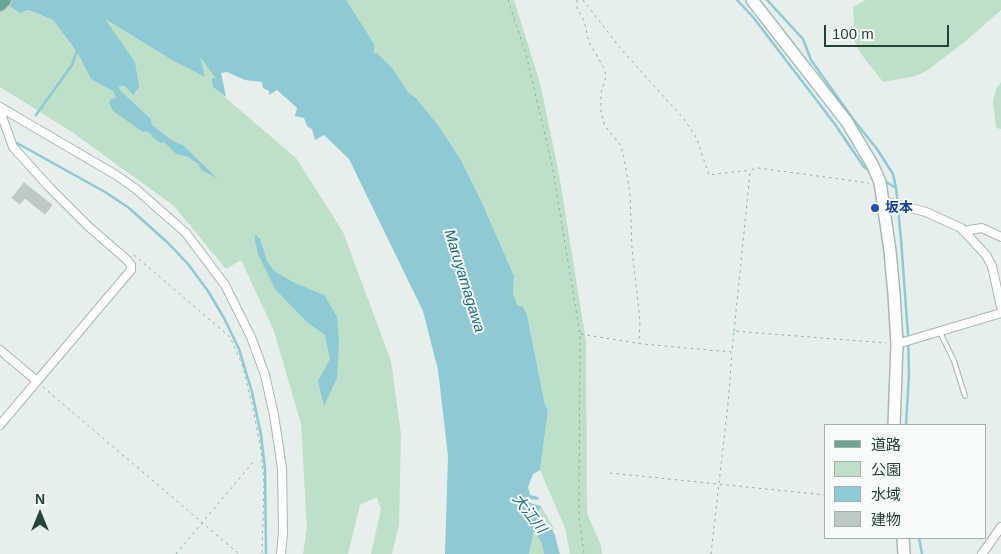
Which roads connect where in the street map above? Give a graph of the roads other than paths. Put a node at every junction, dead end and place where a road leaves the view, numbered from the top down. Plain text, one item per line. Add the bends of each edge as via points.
1 (5, 0) edge
2 (753, 0) edge
3 (0, 5) edge
4 (0, 107) edge
5 (0, 111) edge
6 (883, 201) junction
7 (963, 231) junction
8 (1001, 237) edge
9 (1001, 307) edge
10 (1001, 313) edge
11 (940, 332) junction
12 (897, 344) junction
13 (0, 350) edge
14 (37, 381) junction
15 (966, 396) dead end
16 (894, 424) edge
17 (0, 425) edge
18 (1001, 527) edge
19 (903, 539) edge
20 (281, 554) edge
21 (904, 554) edge
22 (982, 554) edge

1 - 3 main road
2 - 6 street via 847,122 872,164 880,182
4 - 20 street via 116,174 136,189 186,233 225,285 266,375 282,468
5 - 14 street via 13,147 50,188 131,265 131,270
6 - 7 street via 926,212
6 - 12 street
7 - 8 street via 982,228
7 - 9 street via 992,266
10 - 11 street
11 - 12 street
11 - 15 lane
12 - 16 street
13 - 14 street
14 - 17 street
18 - 22 street
19 - 21 street

